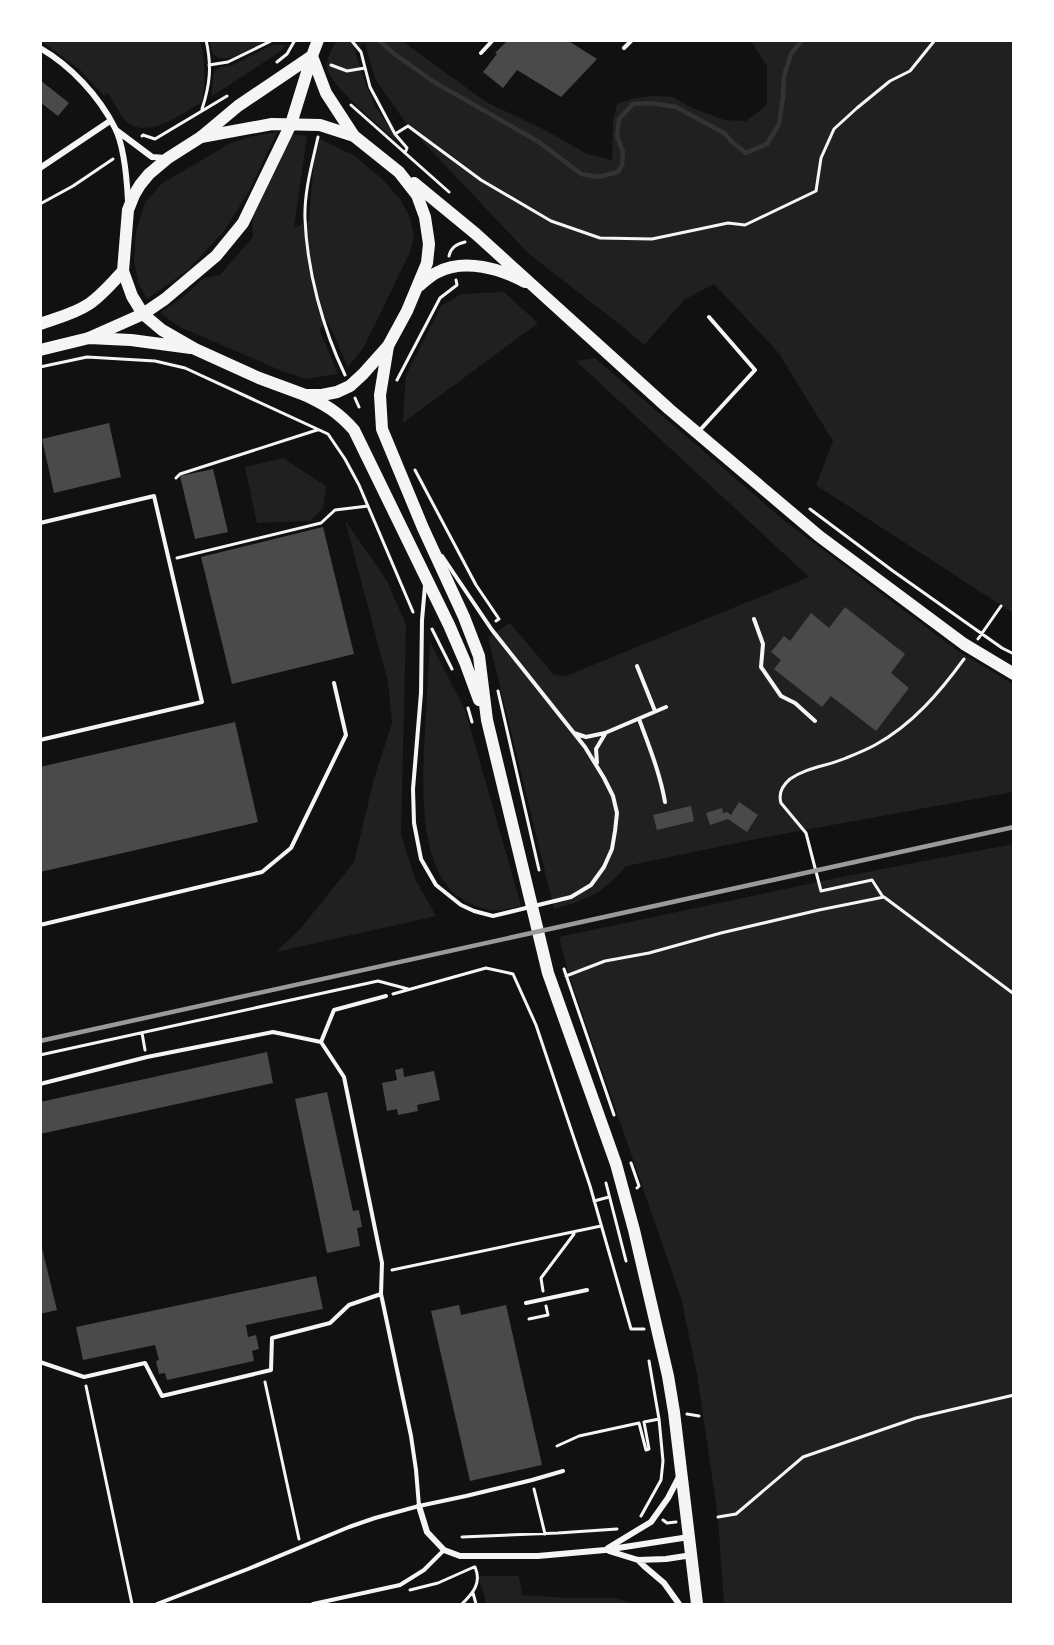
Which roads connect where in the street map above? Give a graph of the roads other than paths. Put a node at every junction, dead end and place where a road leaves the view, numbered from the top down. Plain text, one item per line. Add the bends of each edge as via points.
1 (318, 40) edge
2 (493, 40) edge
3 (632, 40) edge
4 (40, 48) edge
5 (624, 48) dead end
6 (481, 53) dead end
7 (312, 56) junction
8 (110, 121) junction
9 (291, 124) junction
10 (116, 130) junction
11 (354, 136) junction
12 (201, 137) junction
13 (168, 158) junction
14 (40, 168) edge
15 (399, 172) junction
16 (128, 210) junction
17 (123, 271) junction
18 (418, 286) junction
19 (537, 288) junction
20 (143, 314) junction
21 (708, 317) dead end
22 (40, 324) edge
23 (89, 338) junction
24 (388, 346) junction
25 (195, 349) junction
26 (40, 350) edge
27 (305, 395) junction
28 (698, 433) junction
29 (40, 524) edge
30 (423, 528) junction
31 (426, 580) junction
32 (754, 619) dead end
33 (637, 666) dead end
34 (1014, 674) edge
35 (334, 683) dead end
36 (666, 707) dead end
37 (655, 711) junction
38 (639, 718) junction
39 (487, 720) junction
40 (815, 721) dead end
41 (572, 732) junction
42 (605, 733) junction
43 (40, 740) edge
44 (598, 767) junction
45 (664, 802) dead end
46 (40, 925) edge
47 (386, 996) road end
48 (321, 1042) junction
49 (40, 1084) edge
50 (587, 1290) dead end
51 (381, 1294) junction
52 (526, 1303) dead end
53 (40, 1362) edge
54 (563, 1471) dead end
55 (681, 1473) junction
56 (419, 1506) junction
57 (689, 1537) junction
58 (444, 1550) junction
59 (605, 1550) junction
60 (692, 1556) junction
61 (638, 1560) junction
62 (157, 1605) edge
63 (313, 1605) edge
64 (679, 1605) edge
65 (697, 1605) edge

1 - 7 main road
2 - 6 lane
3 - 5 lane
4 - 8 street via 81,81
7 - 9 main road
7 - 11 main road via 326,93
7 - 12 main road via 238,106
8 - 10 street
8 - 14 street
9 - 11 main road via 320,124
9 - 12 main road
9 - 20 main road via 243,223 216,256
10 - 13 street via 152,157
10 - 16 street via 127,177
11 - 15 main road
12 - 13 main road
13 - 16 main road via 140,185
15 - 18 main road via 417,195 425,217 429,244
15 - 19 main road
16 - 17 main road
17 - 20 main road
17 - 22 main road via 89,304
18 - 19 main road via 439,271 475,266 515,277
18 - 24 main road
19 - 28 main road
20 - 23 main road
20 - 25 main road
21 - 28 lane via 755,370
23 - 25 main road
23 - 26 main road
24 - 27 main road via 350,386 337,392
24 - 30 main road via 380,395 382,429
25 - 27 main road
27 - 31 main road via 338,412 354,430
28 - 34 main road via 828,543 964,645
29 - 43 lane via 154,496 202,702
30 - 39 main road via 479,656
30 - 41 lane via 489,626
31 - 39 main road
31 - 44 lane via 414,823 421,859 436,885 461,904 493,916 571,897 591,885 612,849 616,813 613,796
32 - 40 lane via 764,644 761,667 781,696
33 - 37 lane
35 - 46 lane via 346,735 291,848 262,872
36 - 37 lane
37 - 38 lane
38 - 42 lane
38 - 45 lane via 661,781
39 - 55 main road via 548,973 616,1164 634,1230 671,1394
41 - 42 lane via 586,737
41 - 44 lane
42 - 44 lane via 596,749
47 - 48 lane via 334,1010
48 - 49 lane via 273,1032 147,1057
48 - 51 lane via 344,1077 382,1263
50 - 52 lane
51 - 53 lane via 349,1305 330,1323 272,1338 271,1370 162,1396 145,1363 84,1377
51 - 56 lane via 411,1436
54 - 56 lane
55 - 57 main road
55 - 59 street via 651,1522
56 - 58 street via 427,1532
56 - 62 lane via 349,1527
57 - 59 street
57 - 60 main road
58 - 59 street via 473,1557
58 - 63 lane via 400,1585
59 - 61 street
60 - 61 street
60 - 65 main road
61 - 64 street via 664,1583

